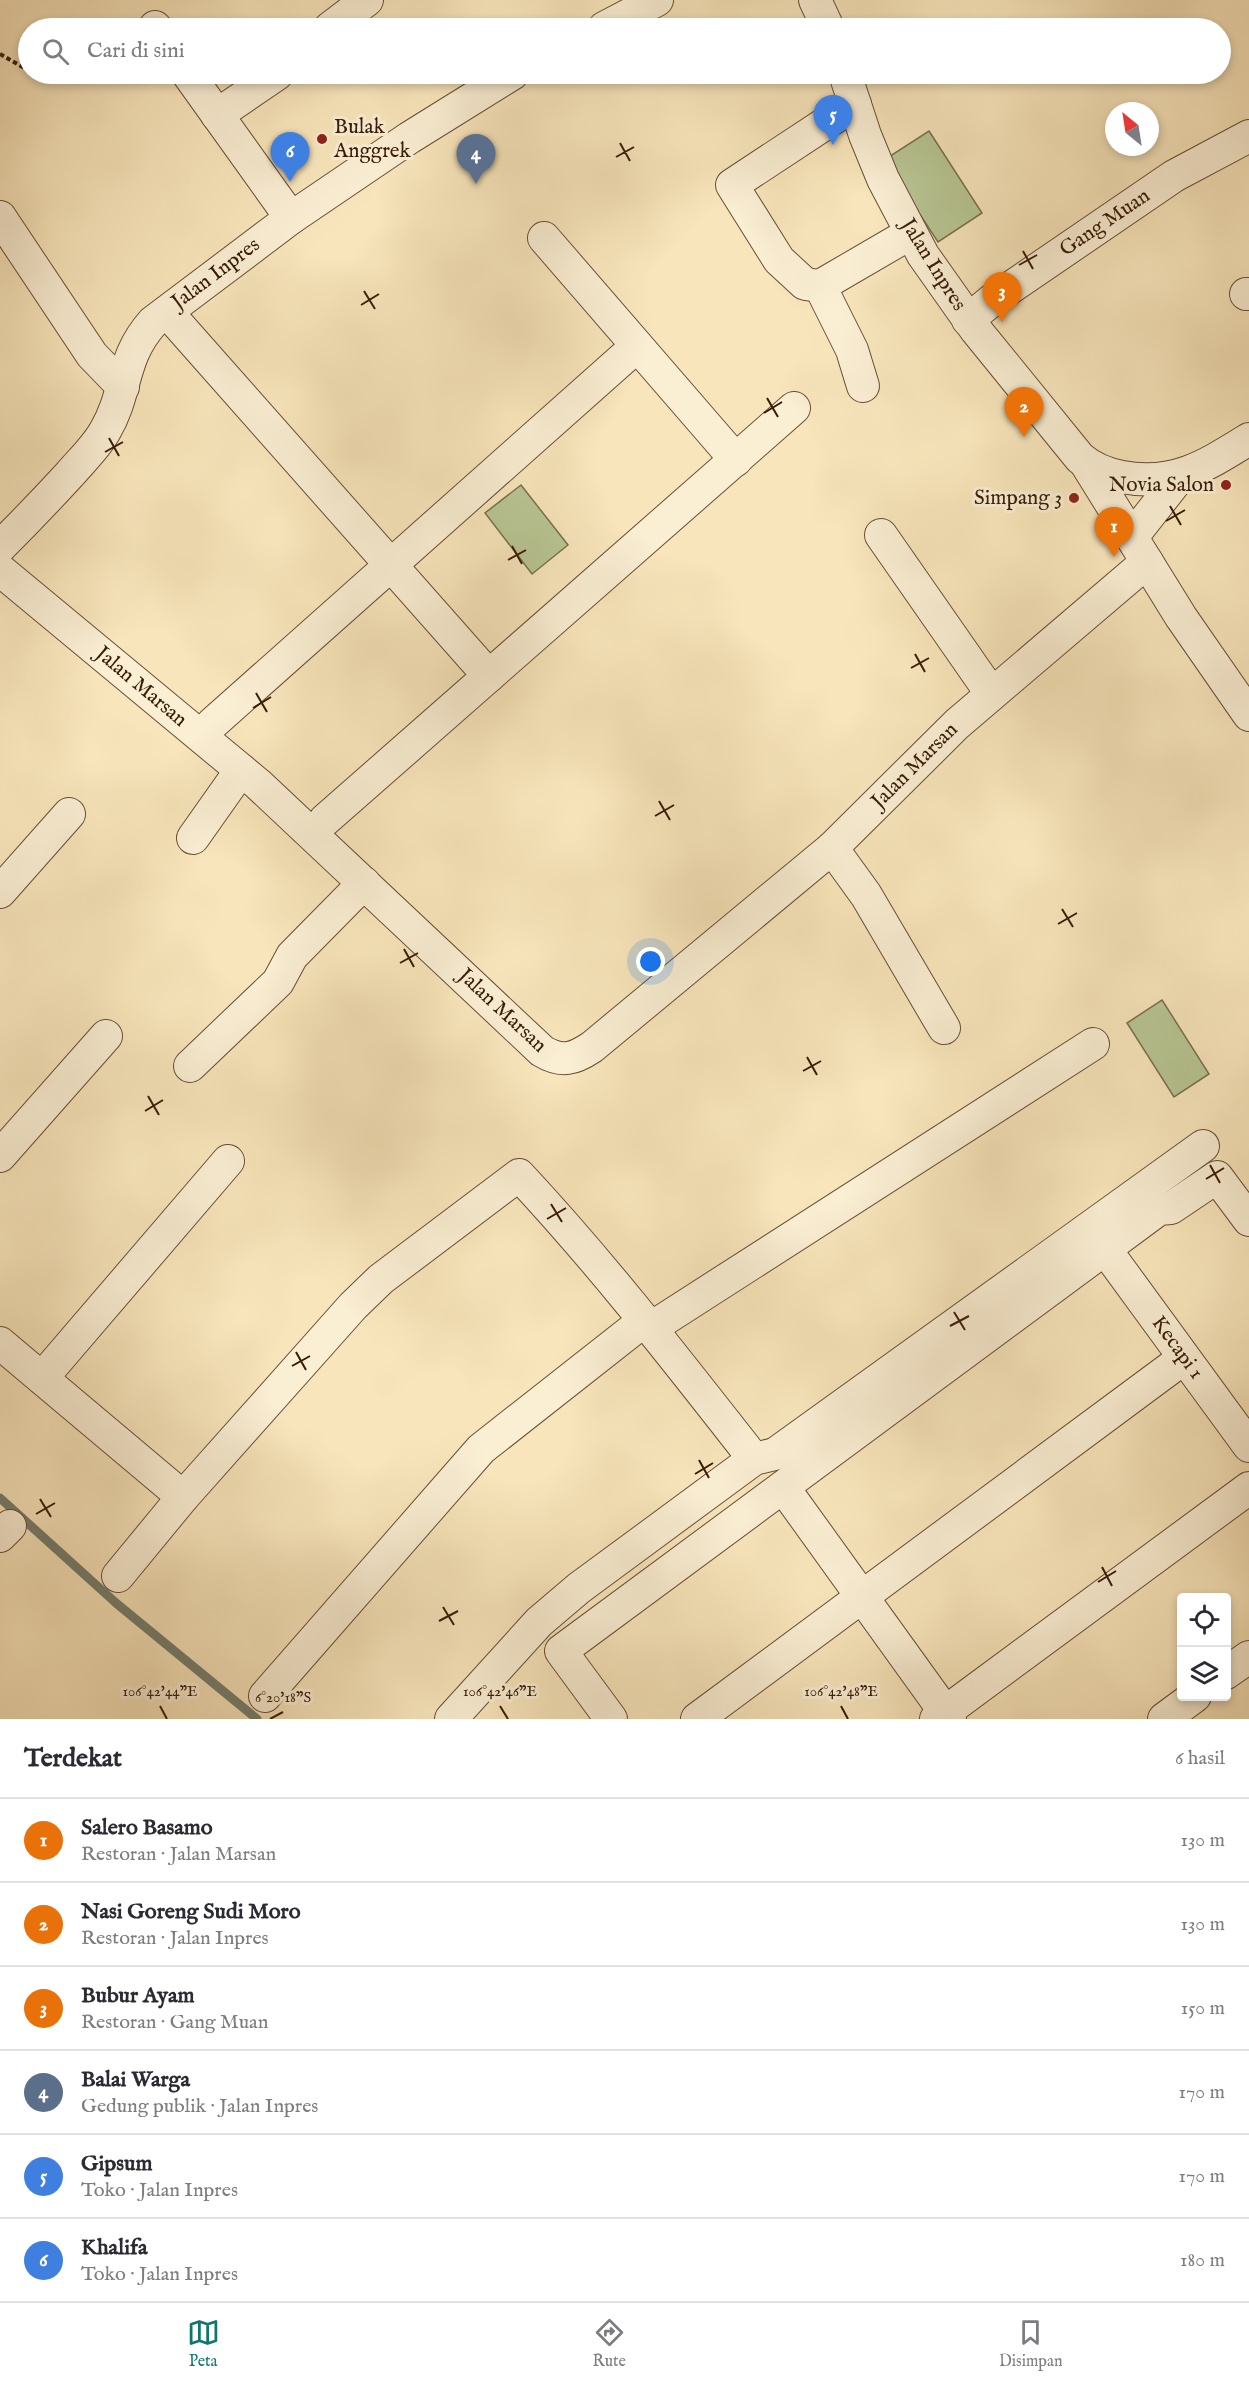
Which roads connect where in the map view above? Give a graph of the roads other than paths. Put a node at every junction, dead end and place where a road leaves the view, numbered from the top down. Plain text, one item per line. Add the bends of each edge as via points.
1 (367, 0) edge
2 (657, 0) edge
3 (815, 0) edge
4 (343, 18) edge
5 (623, 18) edge
6 (823, 18) edge
7 (195, 84) edge
8 (262, 84) edge
9 (496, 84) edge
10 (848, 84) edge
11 (855, 104) junction
12 (217, 115) junction
13 (1249, 136) edge
14 (0, 217) edge
15 (291, 218) junction
16 (911, 233) junction
17 (544, 238) dead end
18 (820, 286) junction
19 (167, 312) junction
20 (968, 320) junction
21 (638, 346) junction
22 (123, 387) junction
23 (862, 387) dead end
24 (794, 408) dead end
25 (1249, 439) edge
26 (736, 460) junction
27 (1087, 465) junction
28 (1180, 476) junction
29 (880, 536) dead end
30 (0, 547) edge
31 (1139, 549) junction
32 (390, 566) junction
33 (0, 570) edge
34 (489, 676) junction
35 (991, 693) junction
36 (1249, 715) edge
37 (212, 724) dead end
38 (241, 770) junction
39 (69, 814) dead end
40 (324, 820) dead end
41 (193, 838) dead end
42 (832, 848) junction
43 (364, 883) junction
44 (0, 892) edge
45 (944, 1028) dead end
46 (106, 1036) dead end
47 (1093, 1044) dead end
48 (190, 1066) dead end
49 (1203, 1146) dead end
50 (0, 1156) edge
51 (228, 1161) dead end
52 (1249, 1220) edge
53 (1105, 1249) junction
54 (648, 1324) junction
55 (0, 1343) edge
56 (1184, 1358) junction
57 (42, 1378) junction
58 (1249, 1446) edge
59 (754, 1459) junction
60 (783, 1487) junction
61 (1249, 1488) edge
62 (183, 1497) junction
63 (118, 1576) dead end
64 (862, 1597) junction
65 (1249, 1656) edge
66 (1231, 1670) edge
67 (265, 1696) dead end
68 (1188, 1701) edge
69 (944, 1717) edge
70 (451, 1719) edge
71 (611, 1719) edge
72 (697, 1719) edge
73 (1164, 1719) edge

1 - 4 street
2 - 5 street
3 - 6 street
7 - 12 street
8 - 12 street
9 - 15 street, Jalan Inpres
10 - 11 street, Jalan Inpres
11 - 16 street, Jalan Inpres via 883,179
11 - 18 street via 732,185 779,260 805,284
12 - 15 street
13 - 20 street, Gang Muan via 1174,176
14 - 22 street via 92,355
15 - 19 street, Jalan Inpres
16 - 18 street
16 - 20 street, Jalan Inpres
17 - 21 street
18 - 23 street via 852,350
19 - 22 street, Jalan Inpres via 140,338 129,360
19 - 32 street
20 - 27 street, Jalan Inpres via 1064,442
21 - 26 street
21 - 32 street
22 - 30 street, Jalan Inpres via 102,437
24 - 26 street
25 - 28 street, Jalan Inpres
26 - 34 street
27 - 28 street, Jalan Inpres via 1140,480
27 - 31 street
28 - 31 street, Jalan Marsan
29 - 35 street
31 - 35 street, Jalan Marsan
31 - 36 street
32 - 34 street
32 - 37 street
33 - 38 street, Jalan Marsan
34 - 40 street
35 - 42 street, Jalan Marsan
38 - 41 street
38 - 43 street, Jalan Marsan
39 - 44 street
42 - 43 street, Jalan Marsan via 592,1047 563,1060 542,1051
42 - 45 street via 866,895
43 - 48 street via 292,956 278,982
46 - 50 street
47 - 54 street
49 - 59 street via 775,1454
51 - 57 street
52 - 53 street via 1217,1177 1171,1208 1159,1209
53 - 56 street, Kecapi 1
53 - 60 street
54 - 59 street
54 - 62 street via 519,1175 381,1279
54 - 67 street via 481,1449
55 - 57 street
56 - 58 street, Kecapi 1
56 - 64 street
57 - 62 street
59 - 70 street via 538,1622
60 - 64 street
60 - 71 street via 561,1651
61 - 69 street
62 - 63 street
64 - 69 street
64 - 72 street
65 - 66 street
68 - 73 street

